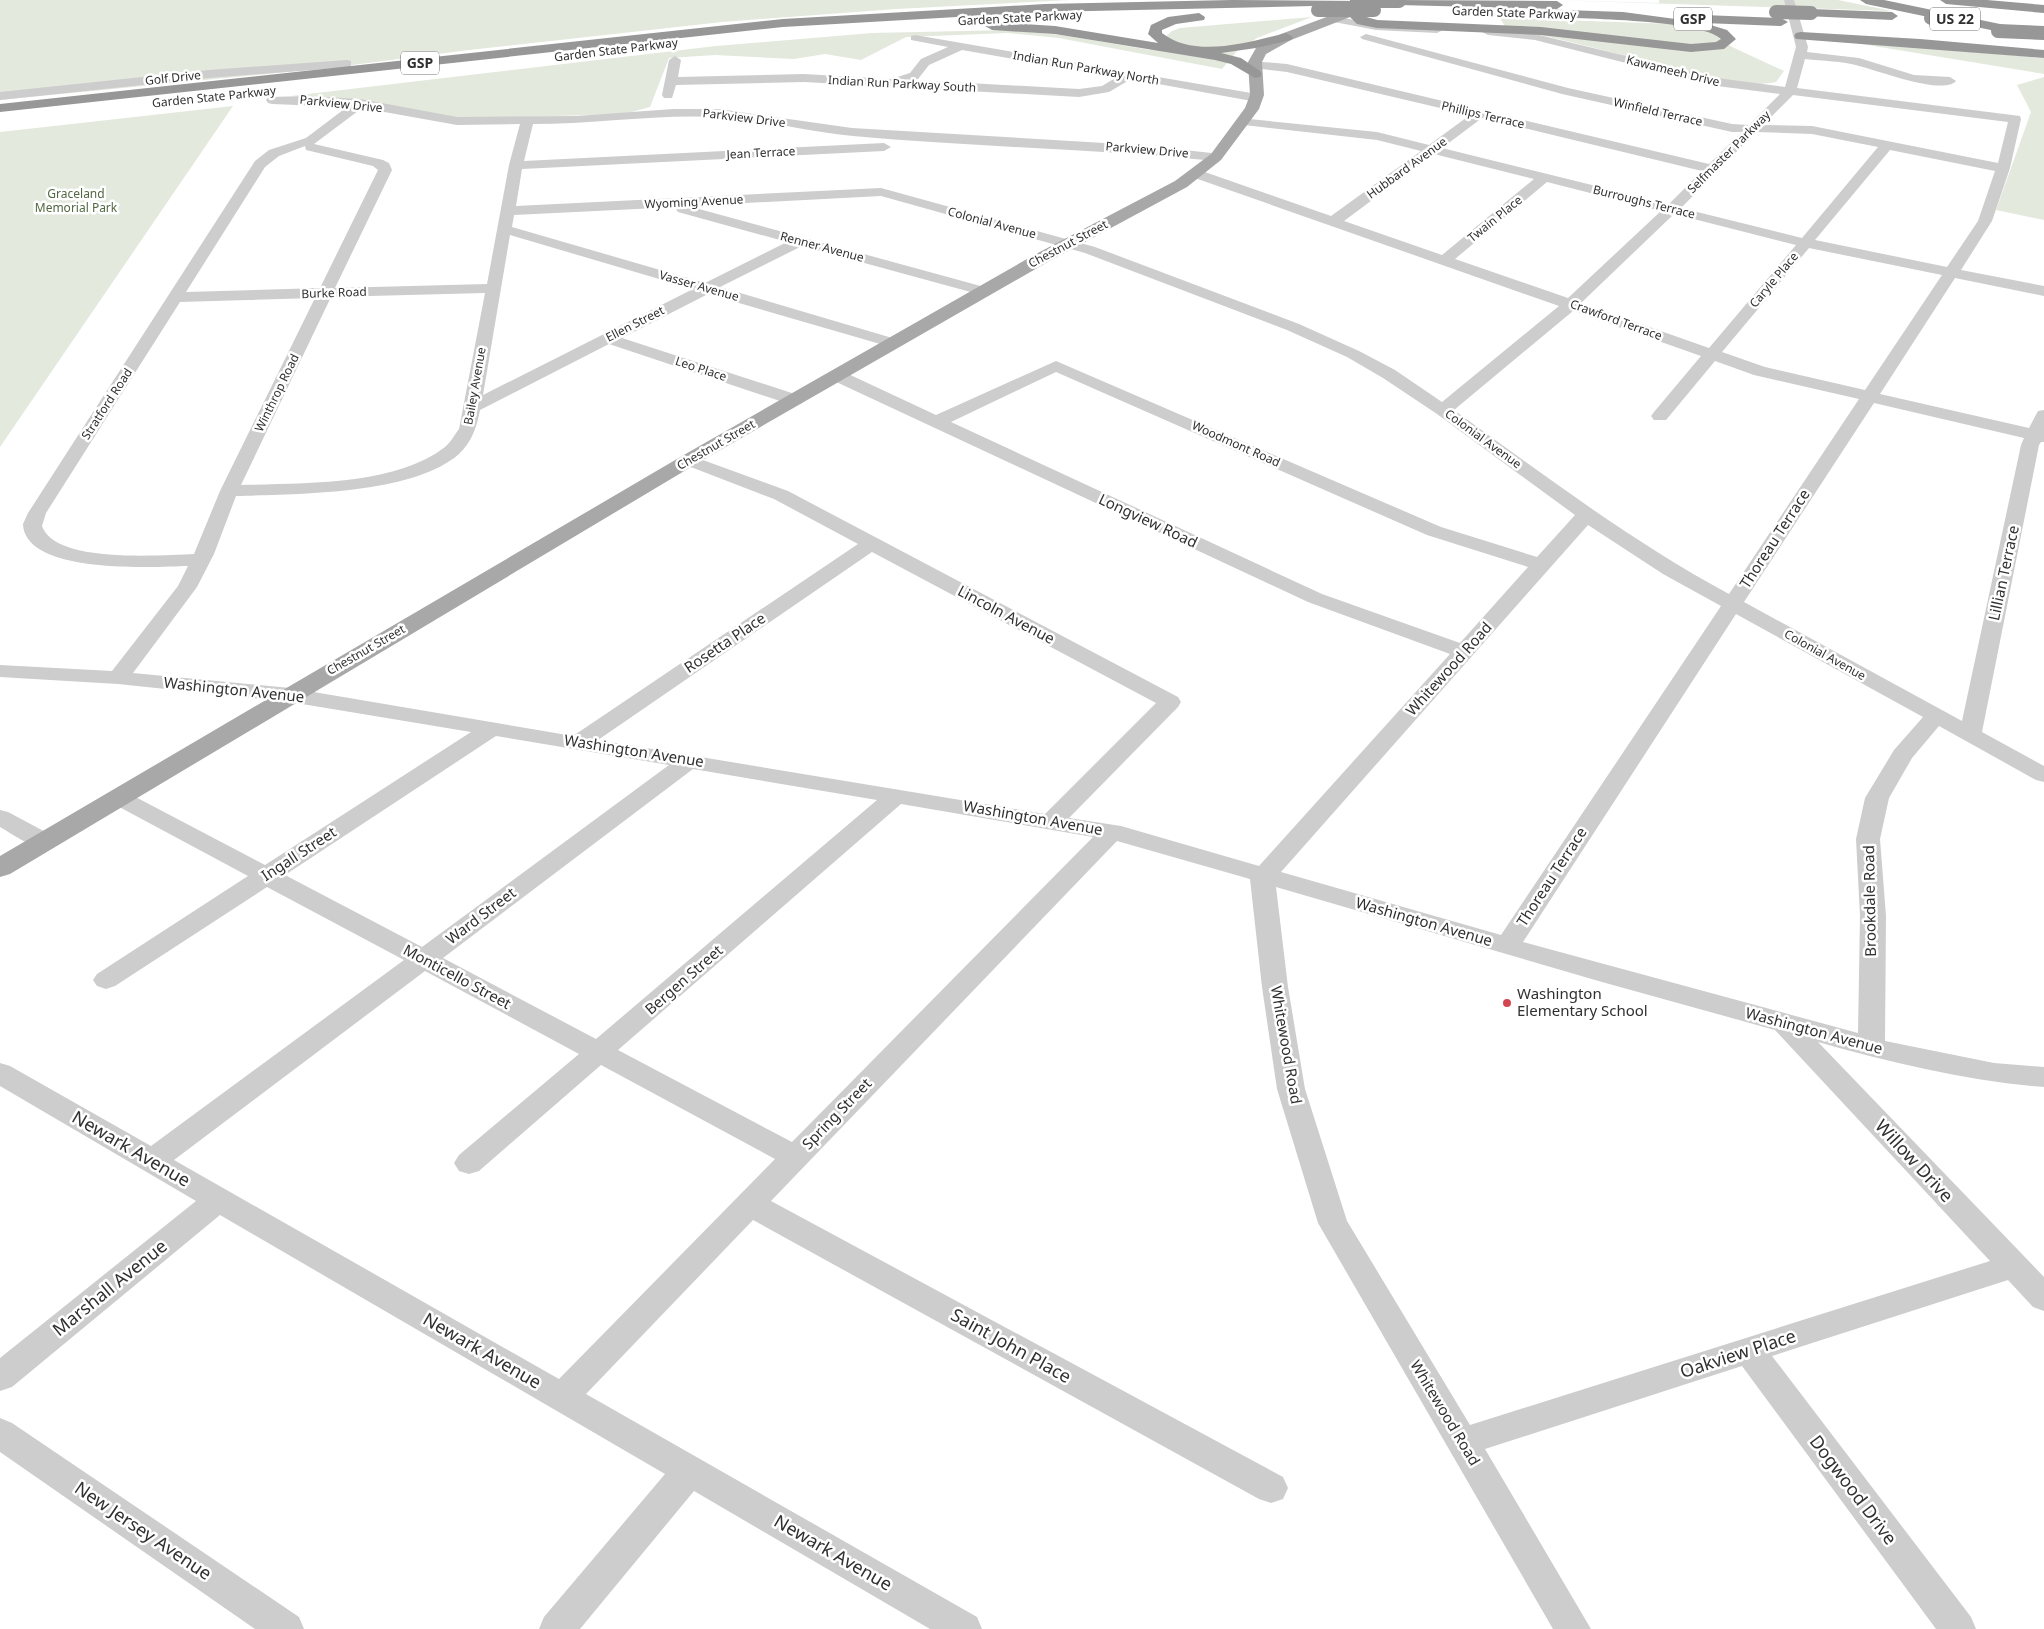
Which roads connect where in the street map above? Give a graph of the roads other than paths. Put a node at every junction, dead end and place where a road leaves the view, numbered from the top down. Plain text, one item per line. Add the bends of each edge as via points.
1 (1099, 0) edge
2 (1789, 0) edge
3 (1866, 0) edge
4 (1946, 0) edge
5 (1370, 4) edge
6 (1670, 8) dead end
7 (1698, 9) dead end
8 (2044, 9) edge
9 (1318, 10) junction
10 (1605, 16) junction
11 (1778, 17) junction
12 (1811, 18) junction
13 (839, 19) junction
14 (1333, 19) junction
15 (2044, 21) edge
16 (1826, 24) junction
17 (1319, 25) junction
18 (1903, 27) dead end
19 (1922, 28) dead end
20 (783, 33) junction
21 (2044, 35) edge
22 (1801, 36) junction
23 (1286, 37) junction
24 (914, 38) dead end
25 (960, 46) junction
26 (1189, 48) junction
27 (2044, 49) edge
28 (2044, 54) edge
29 (1801, 55) junction
30 (675, 60) dead end
31 (347, 64) dead end
32 (1255, 69) junction
33 (920, 70) junction
34 (1128, 76) junction
35 (672, 81) junction
36 (1950, 81) dead end
37 (887, 83) junction
38 (970, 88) junction
39 (1789, 92) junction
40 (0, 96) edge
41 (1257, 98) junction
42 (272, 100) dead end
43 (360, 104) junction
44 (0, 108) edge
45 (658, 114) junction
46 (1480, 114) junction
47 (2015, 119) joint
48 (0, 120) edge
49 (527, 121) junction
50 (1244, 121) junction
51 (797, 124) junction
52 (1750, 130) junction
53 (1007, 141) junction
54 (1887, 144) junction
55 (305, 145) junction
56 (1432, 149) junction
57 (798, 151) junction
58 (1216, 157) junction
59 (516, 164) junction
60 (2003, 168) junction
61 (1712, 169) junction
62 (1197, 174) junction
63 (1545, 178) junction
64 (881, 192) joint
65 (662, 203) junction
66 (1672, 209) junction
67 (508, 211) junction
68 (1334, 221) junction
69 (504, 230) junction
70 (800, 241) junction
71 (1806, 243) junction
72 (1068, 244) junction
73 (1445, 260) junction
74 (1951, 272) junction
75 (493, 288) junction
76 (706, 288) junction
77 (982, 291) junction
78 (2044, 292) edge
79 (327, 293) junction
80 (176, 297) junction
81 (1571, 304) junction
82 (607, 338) junction
83 (893, 343) junction
84 (1712, 354) junction
85 (838, 376) junction
86 (1869, 396) junction
87 (795, 400) junction
88 (471, 408) junction
89 (1443, 410) junction
90 (2044, 415) edge
91 (1660, 416) dead end
92 (936, 422) junction
93 (2039, 436) edge
94 (689, 460) junction
95 (229, 491) junction
96 (1586, 515) junction
97 (872, 543) junction
98 (200, 560) junction
99 (1541, 565) junction
100 (1732, 604) junction
101 (1464, 652) junction
102 (0, 671) edge
103 (118, 678) junction
104 (290, 695) junction
105 (1936, 716) junction
106 (493, 728) junction
107 (1970, 734) junction
108 (579, 742) junction
109 (690, 761) junction
110 (2044, 775) edge
111 (898, 795) junction
112 (118, 797) junction
113 (0, 817) edge
114 (1052, 821) junction
115 (1112, 832) junction
116 (44, 841) junction
117 (0, 868) edge
118 (1265, 875) junction
119 (266, 876) junction
120 (1507, 946) junction
121 (424, 959) junction
122 (106, 980) dead end
123 (1784, 1023) junction
124 (1871, 1046) junction
125 (600, 1052) junction
126 (0, 1073) edge
127 (2044, 1076) edge
128 (796, 1157) junction
129 (152, 1161) junction
130 (469, 1163) dead end
131 (219, 1200) junction
132 (750, 1204) junction
133 (2014, 1266) junction
134 (2044, 1298) edge
135 (1748, 1350) junction
136 (0, 1377) edge
137 (562, 1397) junction
138 (0, 1432) edge
139 (1462, 1442) junction
140 (689, 1471) junction
141 (1271, 1488) dead end
142 (286, 1629) edge
143 (557, 1629) edge
144 (964, 1629) edge
145 (1573, 1629) edge
146 (1958, 1629) edge

1 - 13 highway
2 - 22 street
3 - 21 highway, US 22
4 - 8 highway, US 22
5 - 6 highway, Garden State Parkway / GSP, bridge via 1399,1
5 - 9 highway, Garden State Parkway / GSP, bridge
5 - 10 highway, Garden State Parkway / GSP
5 - 10 highway via 1356,17 1378,24 1541,31 1692,48 1719,46 1729,39 1721,31 1699,25
5 - 13 highway, Garden State Parkway / GSP via 1108,5
5 - 14 main road
7 - 11 highway, Garden State Parkway / GSP
9 - 20 highway, Garden State Parkway / GSP via 1056,16
9 - 26 highway via 1184,18 1165,22 1155,29 1160,39
10 - 11 highway, Garden State Parkway / GSP
11 - 12 highway, Garden State Parkway / GSP
12 - 15 highway, Garden State Parkway / GSP, bridge
12 - 16 highway, Garden State Parkway / GSP
13 - 44 highway, Garden State Parkway / GSP via 649,36
14 - 17 main road
14 - 39 street, Kawameeh Drive via 1384,28 1522,34 1698,79
16 - 18 highway, Garden State Parkway / GSP
16 - 27 highway via 1958,36
17 - 23 main road
17 - 52 street, Winfield Terrace via 1566,91
19 - 21 highway, bridge
20 - 32 highway via 974,26 1047,29 1209,54
20 - 48 highway, Garden State Parkway / GSP
22 - 28 highway
22 - 29 street
23 - 26 highway via 1237,49
23 - 32 main road via 1261,51
24 - 25 street, Indian Run Parkway North
25 - 33 street via 925,62
25 - 34 street, Indian Run Parkway North
26 - 32 highway via 1230,56
29 - 36 street via 1859,62 1913,79
29 - 39 street
30 - 35 street
31 - 40 street, Golf Drive via 209,74
32 - 41 main road
32 - 46 street, Phillips Terrace via 1287,68
33 - 37 street via 906,79
33 - 38 street via 936,80
34 - 38 street, Indian Run Parkway South via 1105,89 1084,93
34 - 41 street, Indian Run Parkway North
35 - 37 street, Indian Run Parkway South via 795,78
35 - 45 street
37 - 38 street, Indian Run Parkway South
39 - 47 street, Kawameeh Drive
39 - 52 street, Selfmaster Parkway
41 - 50 main road, Chestnut Street
42 - 43 street, Parkview Drive
43 - 49 street, Parkview Drive via 442,120
43 - 55 street, Stratford Road
45 - 49 street, Parkview Drive
45 - 51 street, Parkview Drive via 728,114
46 - 56 street, Hubbard Avenue
46 - 61 street, Phillips Terrace
47 - 60 street, Thoreau Terrace
49 - 59 street, Bailey Avenue
50 - 56 street, Burroughs Terrace via 1364,134
50 - 58 main road, Chestnut Street
51 - 53 street, Parkview Drive via 864,133
51 - 57 street
52 - 54 street, Winfield Terrace via 1803,129
52 - 61 street, Selfmaster Parkway
53 - 57 street, Jean Terrace
53 - 58 street, Parkview Drive
54 - 60 street, Winfield Terrace
54 - 71 street, Caryle Place
55 - 79 street, Winthrop Road via 378,163 385,168
55 - 80 street, Stratford Road via 274,153 260,164
56 - 63 street, Burroughs Terrace
56 - 68 street, Hubbard Avenue
57 - 59 street, Jean Terrace
58 - 62 main road, Chestnut Street
59 - 67 street, Bailey Avenue
60 - 74 street, Thoreau Terrace via 1985,221
61 - 66 street, Selfmaster Parkway
62 - 68 street, Crawford Terrace
62 - 72 main road, Chestnut Street
63 - 66 street, Burroughs Terrace
63 - 73 street, Twain Place
64 - 65 street, Wyoming Avenue
64 - 72 street, Colonial Avenue
65 - 67 street, Wyoming Avenue
65 - 70 street, Renner Avenue
66 - 71 street, Burroughs Terrace
66 - 81 street, Selfmaster Parkway
67 - 69 street, Bailey Avenue
68 - 73 street, Crawford Terrace
69 - 75 street, Bailey Avenue
69 - 76 street, Vasser Avenue
70 - 76 street, Ellen Street
70 - 77 street, Renner Avenue
71 - 74 street, Burroughs Terrace
71 - 84 street, Caryle Place
72 - 77 main road, Chestnut Street
72 - 89 street, Colonial Avenue via 1302,331 1389,374
73 - 81 street, Crawford Terrace
74 - 78 street, Burroughs Terrace
74 - 86 street, Thoreau Terrace
75 - 79 street, Burke Road
75 - 88 street, Bailey Avenue
76 - 82 street, Ellen Street
76 - 83 street, Vasser Avenue
77 - 83 main road, Chestnut Street
79 - 80 street, Burke Road
79 - 95 street, Winthrop Road
80 - 98 street, Stratford Road via 36,513 33,528 36,538 45,546 74,556
81 - 84 street, Crawford Terrace
81 - 89 street, Selfmaster Parkway
82 - 87 street, Leo Place
82 - 88 street, Ellen Street
83 - 85 main road, Chestnut Street
84 - 86 street, Crawford Terrace via 1760,371
84 - 91 street, Caryle Place
85 - 87 main road, Chestnut Street
85 - 92 street, Longview Road
86 - 93 street, Crawford Terrace
86 - 100 street, Thoreau Terrace
87 - 94 main road, Chestnut Street
88 - 95 street, Bailey Avenue via 468,429 458,444 437,459 408,472 360,483
89 - 96 street, Colonial Avenue
90 - 93 street, Lillian Terrace
92 - 99 street, Woodmont Road via 1056,366 1434,531
92 - 101 street, Longview Road via 1315,598
93 - 107 street, Lillian Terrace via 2030,445
94 - 97 street, Lincoln Avenue via 781,495
94 - 104 main road, Chestnut Street
95 - 98 street, Winthrop Road
96 - 99 street, Whitewood Road
96 - 100 street, Colonial Avenue via 1670,570
97 - 108 street, Rosetta Place
97 - 114 street, Lincoln Avenue via 1170,702
98 - 103 street, Winthrop Road via 187,587
99 - 101 street, Whitewood Road
100 - 105 street, Colonial Avenue
100 - 120 street, Thoreau Terrace
101 - 118 street, Whitewood Road
102 - 103 street, Washington Avenue
103 - 104 street, Washington Avenue
104 - 106 street, Washington Avenue
104 - 112 main road, Chestnut Street
105 - 107 street, Colonial Avenue
105 - 124 street, Brookdale Road via 1902,755 1877,798 1868,839 1872,916
106 - 108 street, Washington Avenue
106 - 119 street, Ingall Street
107 - 110 street, Colonial Avenue
108 - 109 street, Washington Avenue
109 - 111 street, Washington Avenue
109 - 121 street, Ward Street
111 - 114 street, Washington Avenue
111 - 125 street, Bergen Street
112 - 116 main road, Chestnut Street
112 - 119 street, Monticello Street
113 - 116 street
114 - 115 street, Washington Avenue
115 - 118 street, Washington Avenue
115 - 128 street, Spring Street
116 - 117 main road, Chestnut Street
118 - 120 street, Washington Avenue
118 - 139 street, Whitewood Road via 1262,878 1275,987 1291,1089 1333,1223
119 - 121 street, Monticello Street
119 - 122 street, Ingall Street
120 - 123 street, Washington Avenue
121 - 125 street, Monticello Street
121 - 129 street, Ward Street
123 - 124 street, Washington Avenue
123 - 133 street, Willow Drive
124 - 127 street, Washington Avenue via 1994,1073
125 - 128 street, Monticello Street
125 - 130 street, Bergen Street
126 - 129 street, Newark Avenue
128 - 132 street, Spring Street
129 - 131 street, Newark Avenue
131 - 136 street, Marshall Avenue
131 - 137 street, Newark Avenue
132 - 137 street, Spring Street
132 - 141 street, Saint John Place
133 - 134 street, Willow Drive
133 - 135 street, Oakview Place
135 - 139 street, Oakview Place
135 - 146 street, Dogwood Drive
137 - 140 street, Newark Avenue
138 - 142 street, New Jersey Avenue
139 - 145 street, Whitewood Road
140 - 143 street
140 - 144 street, Newark Avenue

